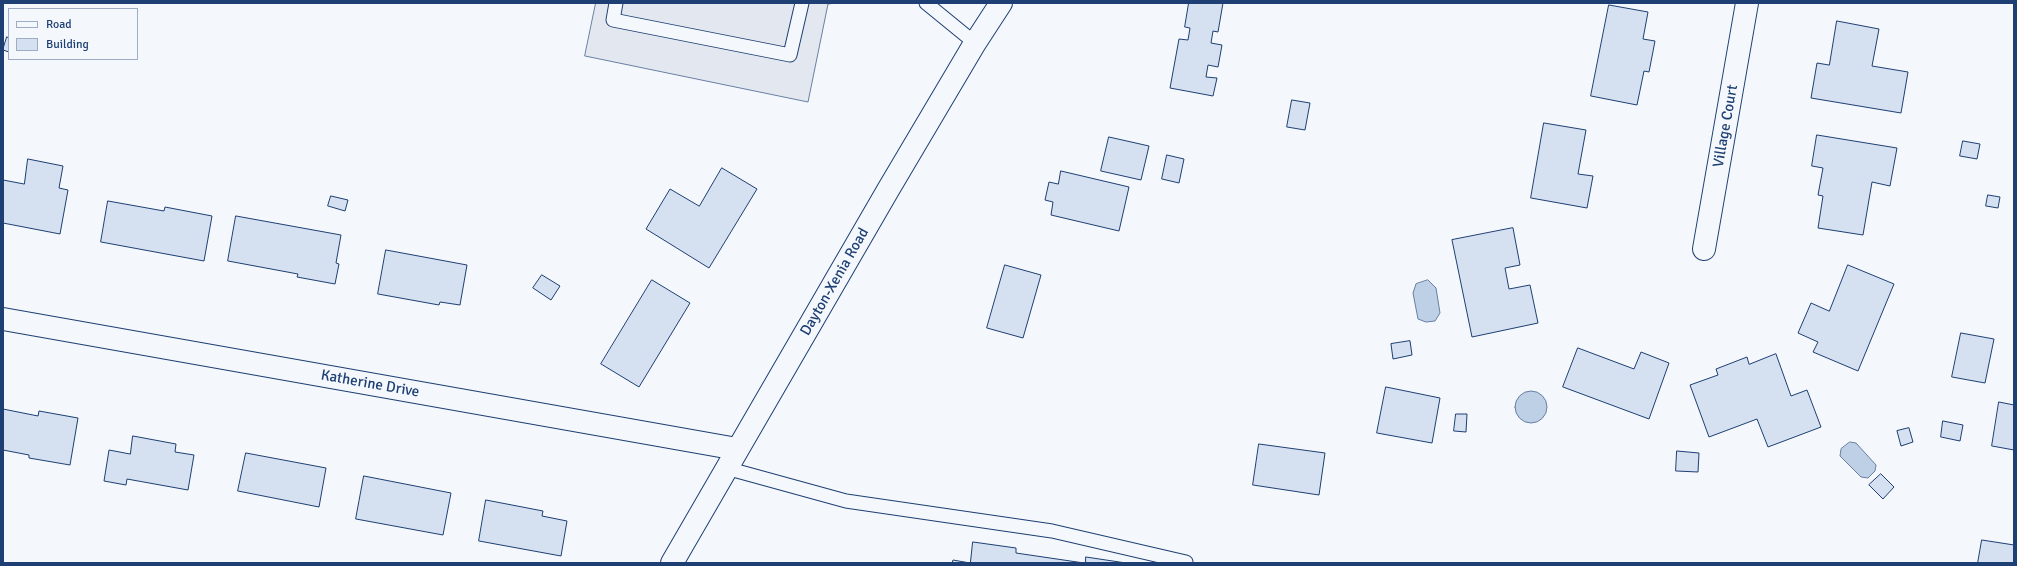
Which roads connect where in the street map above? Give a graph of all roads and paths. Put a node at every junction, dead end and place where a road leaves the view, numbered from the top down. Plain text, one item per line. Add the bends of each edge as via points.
1 (616, 3) edge
2 (802, 3) edge
3 (926, 3) edge
4 (1001, 3) edge
5 (1747, 3) edge
6 (975, 43) junction
7 (1704, 249) dead end
8 (3, 319) edge
9 (737, 449) junction
10 (726, 468) junction
11 (1186, 562) edge
12 (672, 563) edge

1 - 2 lane via 613,20 790,55
3 - 6 lane
4 - 6 street, Dayton-Xenia Road
5 - 7 street, Village Court
6 - 9 street, Dayton-Xenia Road
8 - 9 street, Katherine Drive
9 - 10 street, Dayton-Xenia Road
10 - 11 lane via 846,501 1052,531
10 - 12 street, Dayton-Xenia Road

